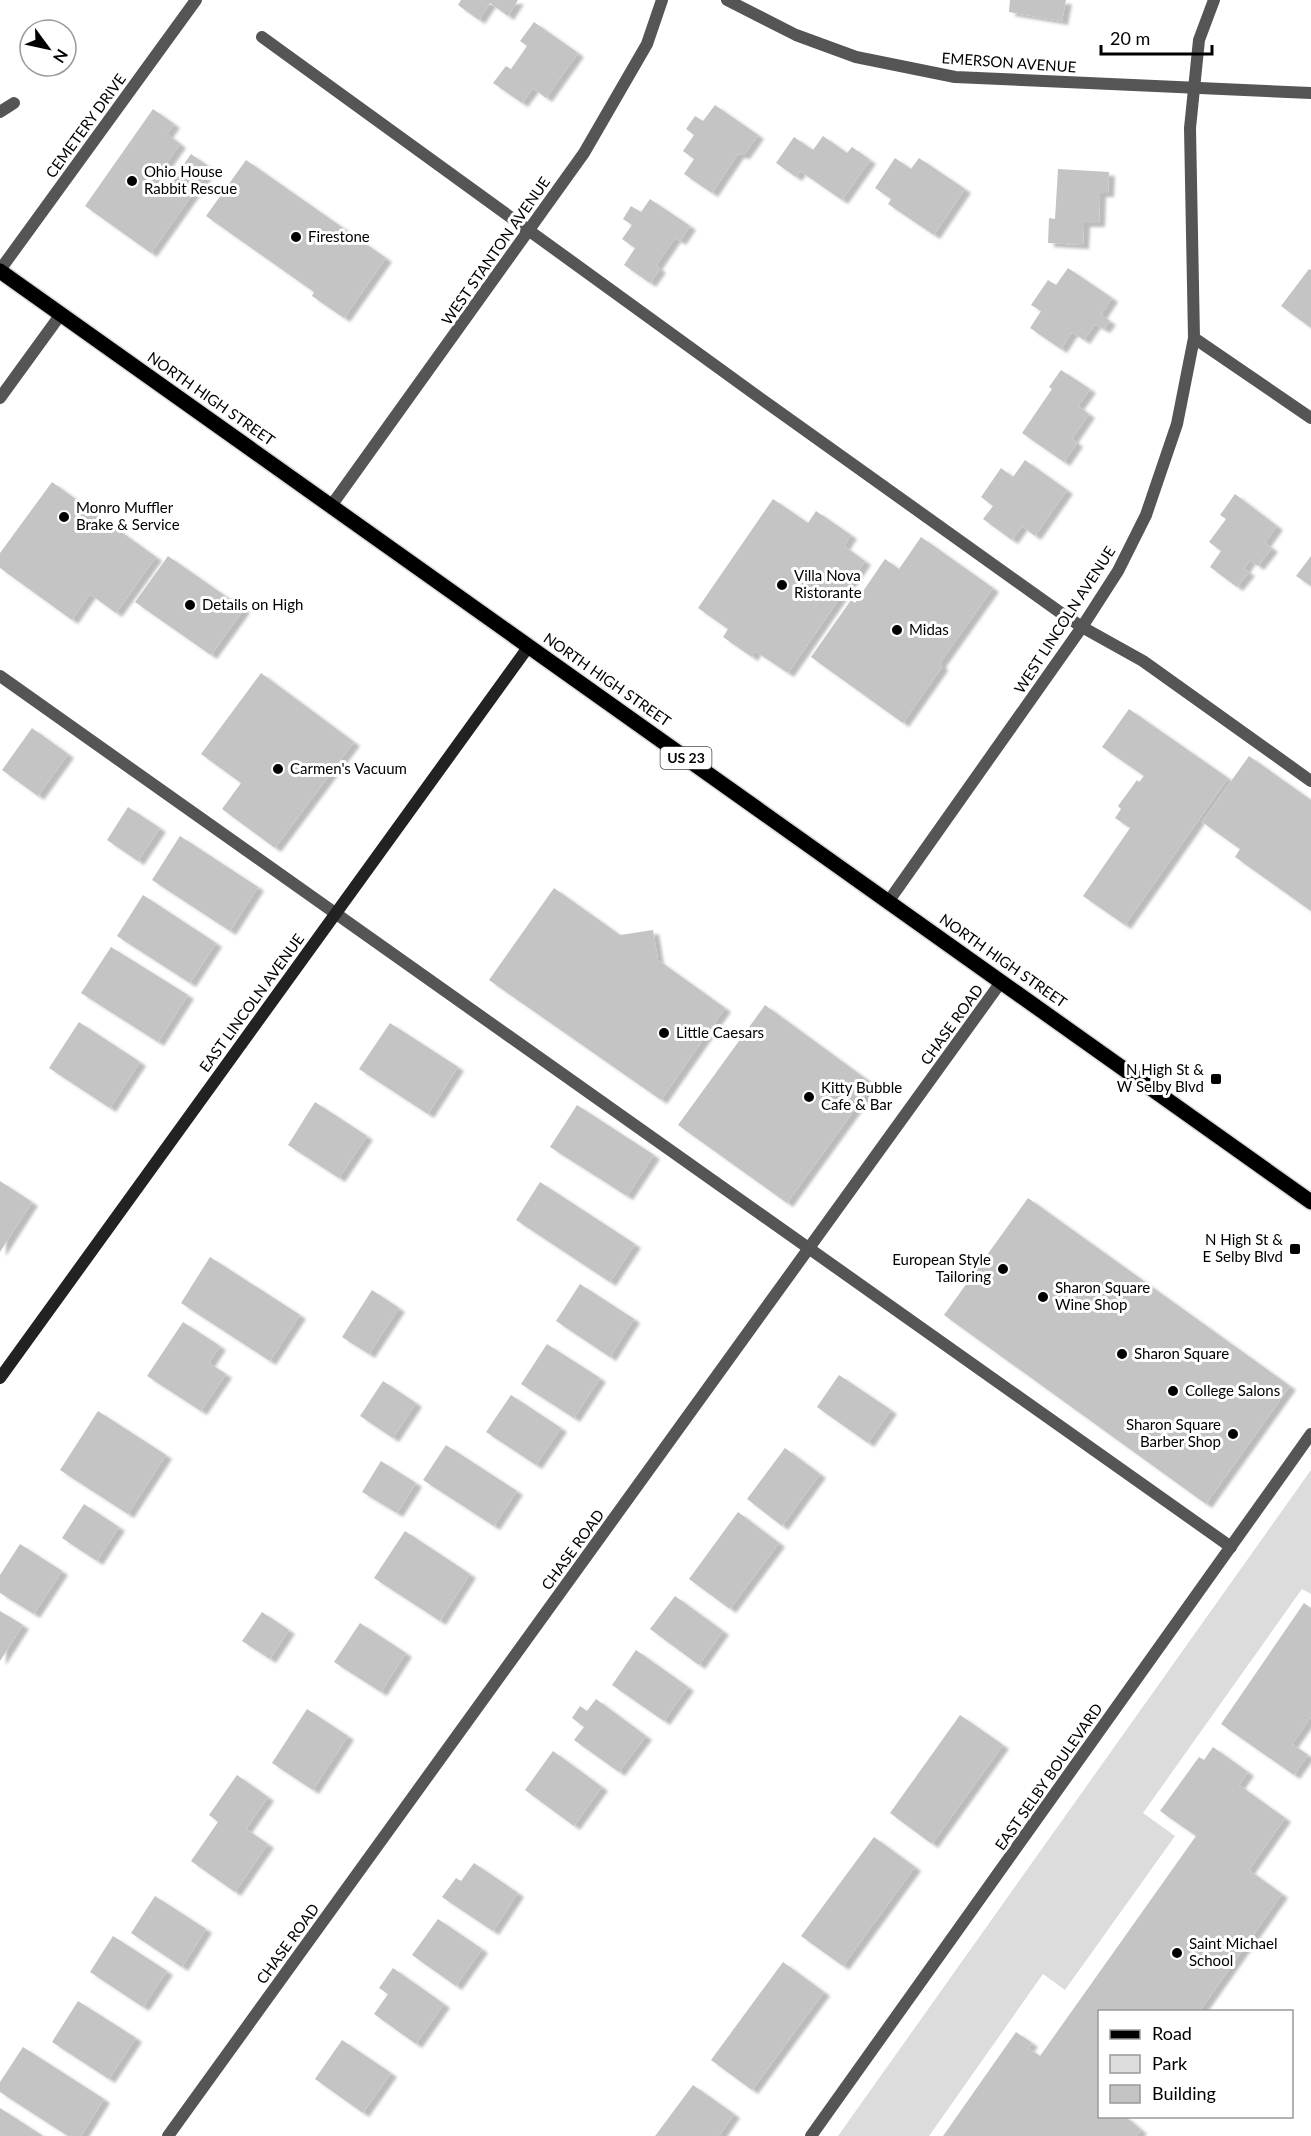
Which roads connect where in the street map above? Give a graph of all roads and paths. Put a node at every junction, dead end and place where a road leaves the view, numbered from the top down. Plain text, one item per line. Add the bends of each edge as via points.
1 (196, 0) edge
2 (662, 0) edge
3 (727, 0) edge
4 (1214, 0) edge
5 (262, 36) dead end
6 (1194, 89) junction
7 (1311, 93) edge
8 (14, 104) dead end
9 (0, 112) edge
10 (530, 231) junction
11 (0, 271) edge
12 (61, 314) junction
13 (1194, 338) junction
14 (0, 398) edge
15 (1311, 418) edge
16 (331, 506) junction
17 (1082, 627) junction
18 (529, 646) junction
19 (0, 676) edge
20 (1311, 781) edge
21 (888, 902) junction
22 (336, 913) junction
23 (1001, 982) junction
24 (1311, 1202) edge
25 (809, 1248) junction
26 (0, 1378) edge
27 (1311, 1434) edge
28 (1231, 1547) junction
29 (168, 2136) edge
30 (811, 2136) edge

1 - 11 street, CEMETERY DRIVE
2 - 10 street, WEST STANTON AVENUE via 647,44 584,153
3 - 6 street, EMERSON AVENUE via 796,35 856,57 956,77
4 - 6 street, WEST LINCOLN AVENUE via 1200,40
5 - 10 street
6 - 7 street, EMERSON AVENUE
6 - 13 street, WEST LINCOLN AVENUE via 1190,128
8 - 9 street
10 - 16 street, WEST STANTON AVENUE
10 - 17 street
11 - 12 main road, NORTH HIGH STREET / US 23
12 - 14 street
12 - 16 main road, NORTH HIGH STREET / US 23
13 - 15 street
13 - 17 street, WEST LINCOLN AVENUE via 1177,424 1146,515 1118,571
16 - 18 main road, NORTH HIGH STREET / US 23
17 - 20 street via 1143,661
17 - 21 street, WEST LINCOLN AVENUE
18 - 21 main road, NORTH HIGH STREET / US 23
18 - 22 main road, EAST LINCOLN AVENUE
19 - 22 street
21 - 23 main road, NORTH HIGH STREET / US 23
22 - 25 street
22 - 26 main road, EAST LINCOLN AVENUE
23 - 24 main road, NORTH HIGH STREET / US 23
23 - 25 street, CHASE ROAD
25 - 28 street
25 - 29 street, CHASE ROAD
27 - 28 street, EAST SELBY BOULEVARD
28 - 30 street, EAST SELBY BOULEVARD

